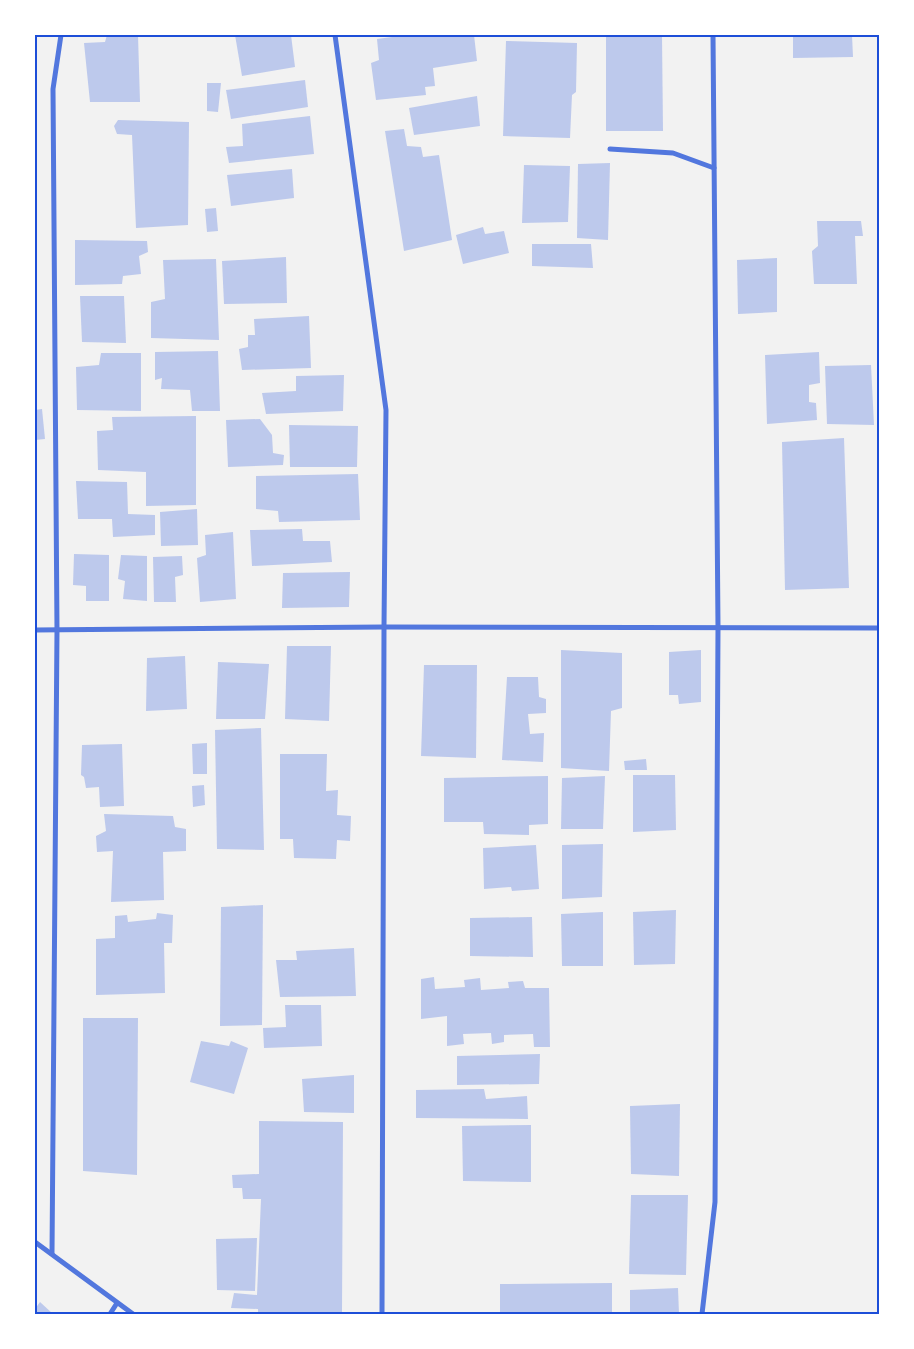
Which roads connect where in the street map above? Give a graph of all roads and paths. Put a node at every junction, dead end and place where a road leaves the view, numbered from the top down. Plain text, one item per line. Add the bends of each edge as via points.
1 (60, 35) edge
2 (335, 35) edge
3 (713, 35) edge
4 (610, 149) dead end
5 (714, 168) junction
6 (384, 627) junction
7 (718, 627) junction
8 (879, 628) edge
9 (35, 630) edge
10 (57, 630) junction
11 (35, 1242) edge
12 (52, 1254) junction
13 (117, 1303) junction
14 (110, 1314) edge
15 (133, 1314) edge
16 (382, 1314) edge
17 (702, 1314) edge

1 - 10 street via 53,89
2 - 6 street via 386,410
3 - 5 street
4 - 5 street via 673,153
5 - 7 street
6 - 7 street
6 - 10 street
6 - 16 street
7 - 8 street
7 - 17 street via 715,1202
9 - 10 street
10 - 12 street
11 - 12 street
12 - 13 street
13 - 14 street
13 - 15 street

